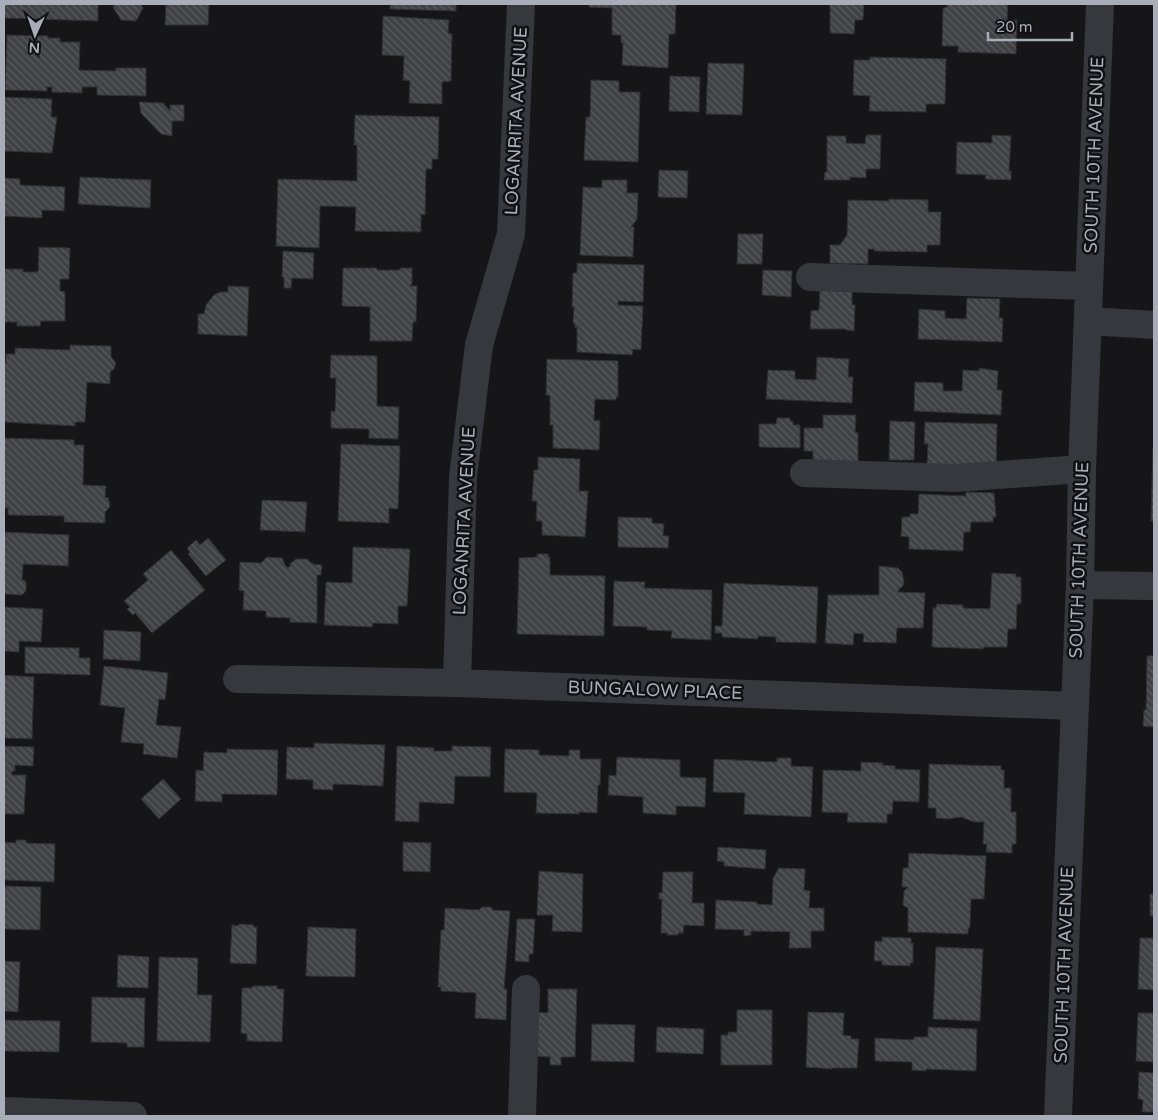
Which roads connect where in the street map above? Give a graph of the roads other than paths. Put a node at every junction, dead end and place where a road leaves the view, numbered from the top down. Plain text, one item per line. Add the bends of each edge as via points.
1 (521, 4) edge
2 (1100, 4) edge
3 (810, 277) dead end
4 (1089, 286) junction
5 (1088, 321) junction
6 (1154, 325) edge
7 (1082, 469) junction
8 (804, 473) dead end
9 (1080, 585) junction
10 (1154, 586) edge
11 (237, 678) dead end
12 (457, 683) junction
13 (1074, 706) junction
14 (526, 989) dead end
15 (4, 1111) edge
16 (133, 1116) edge
17 (522, 1116) edge
18 (1058, 1116) edge

1 - 12 street, LOGANRITA AVENUE via 511,234 479,345 463,478
2 - 4 street, SOUTH 10TH AVENUE
3 - 4 street
4 - 5 street, SOUTH 10TH AVENUE
5 - 6 street
5 - 7 street, SOUTH 10TH AVENUE
7 - 8 street via 955,478
7 - 9 street, SOUTH 10TH AVENUE
9 - 10 street
9 - 13 street, SOUTH 10TH AVENUE
11 - 12 street, BUNGALOW PLACE
12 - 13 street, BUNGALOW PLACE
13 - 18 street, SOUTH 10TH AVENUE
14 - 17 street
15 - 16 street

